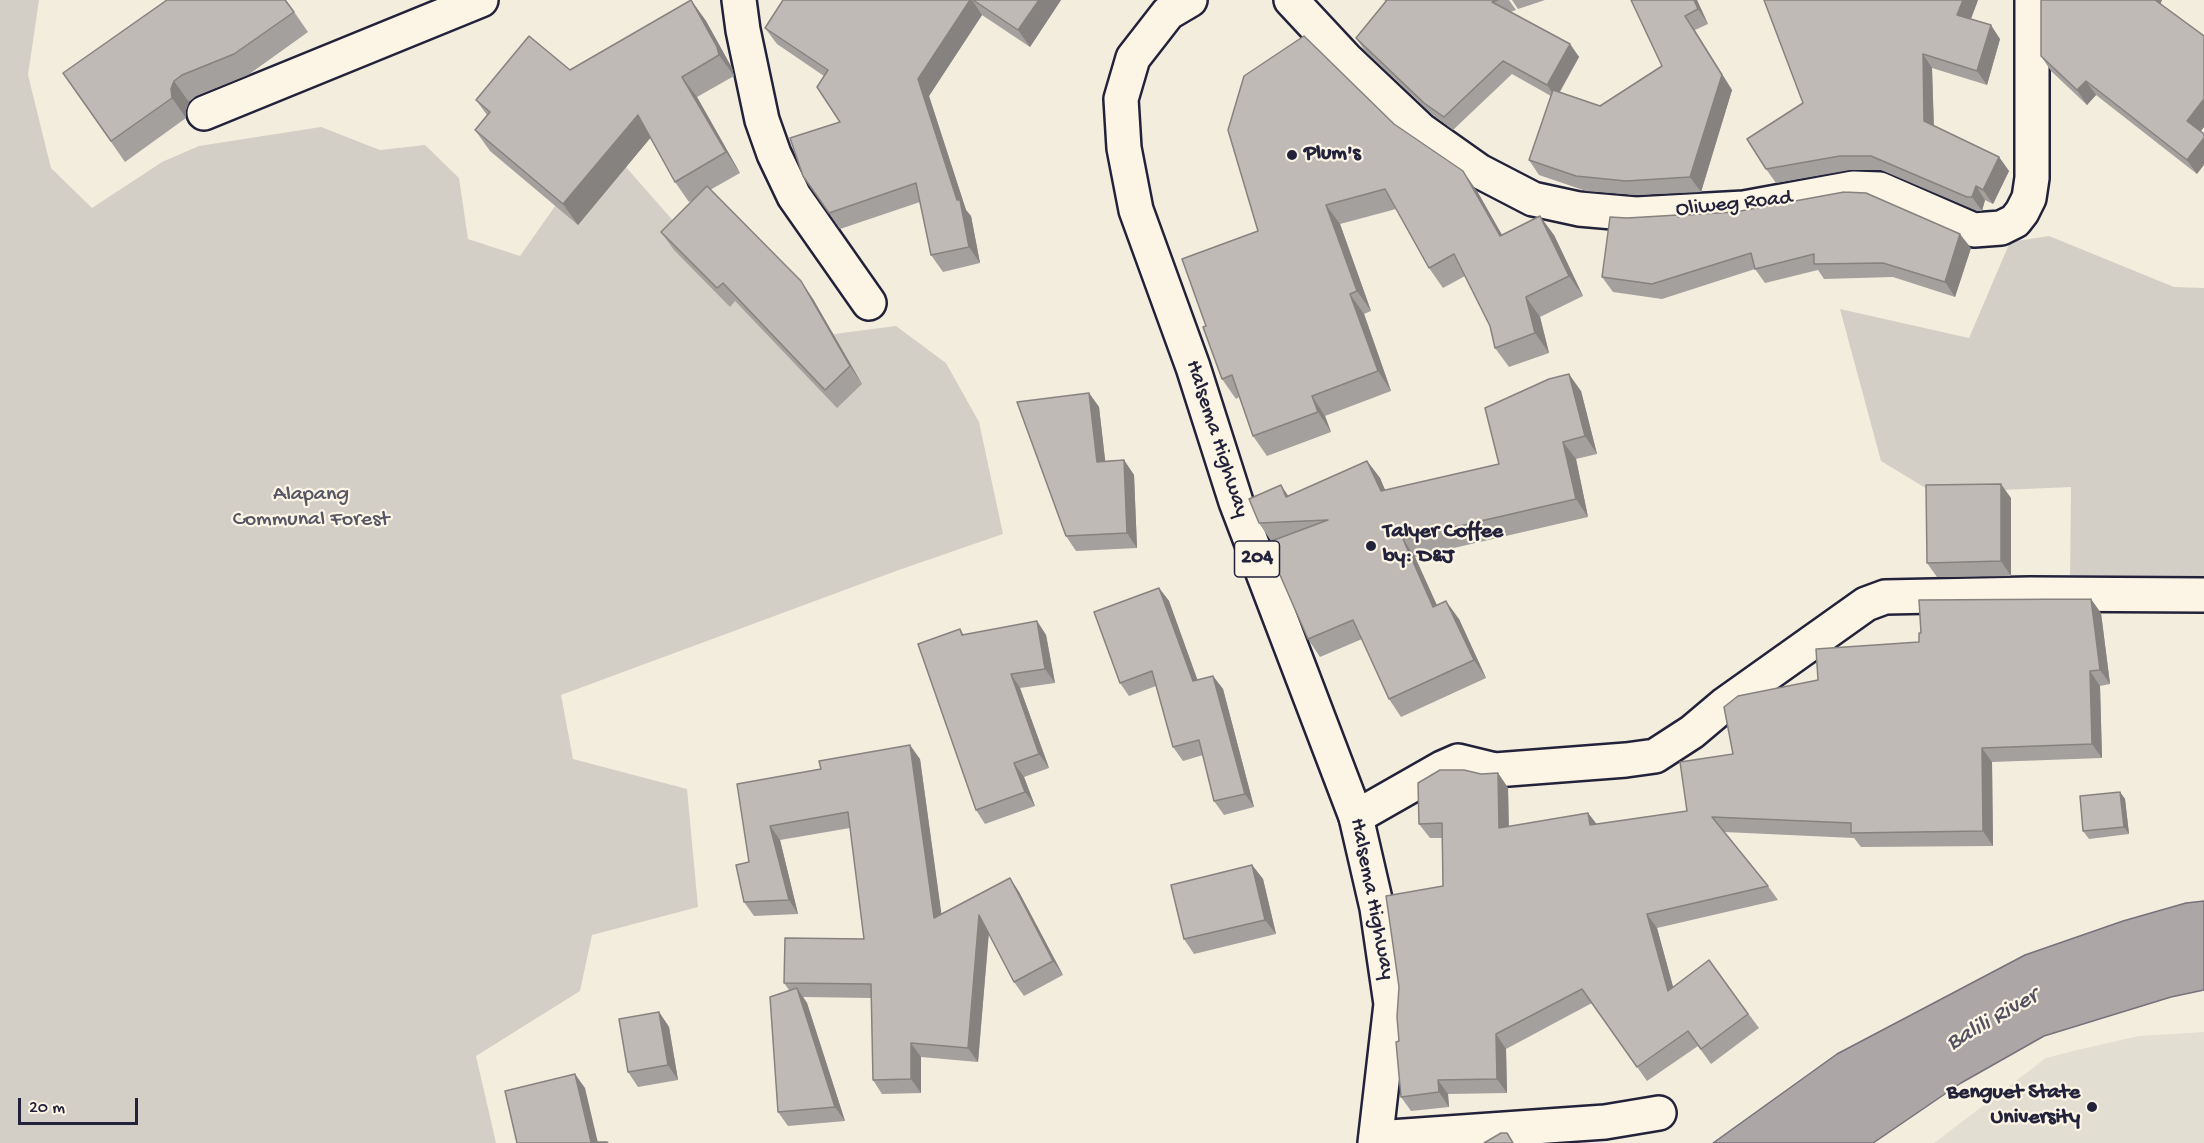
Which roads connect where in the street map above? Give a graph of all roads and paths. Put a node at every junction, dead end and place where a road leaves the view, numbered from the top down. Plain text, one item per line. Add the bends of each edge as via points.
1 (481, 0) edge
2 (739, 0) edge
3 (1190, 0) edge
4 (1291, 0) edge
5 (2032, 0) edge
6 (204, 112) dead end
7 (869, 303) dead end
8 (2204, 595) edge
9 (1356, 817) junction
10 (1659, 1113) dead end
11 (1375, 1140) edge

1 - 6 main road
2 - 7 main road via 762,120 774,154 794,196
3 - 9 main road, Halsema Highway / 204 via 1168,13 1133,58 1121,99 1124,148 1136,210 1193,367 1236,502
4 - 5 main road, Oliweg Road via 1421,130 1479,171 1533,199 1579,209 1636,214 1744,208 1853,188 1880,189 1974,230 2001,228 2015,221 2029,198
8 - 9 main road via 1885,597 1866,604 1655,756 1495,770 1458,761
9 - 11 main road, Halsema Highway / 204 via 1377,908 1390,1004
10 - 11 main road via 1605,1122

